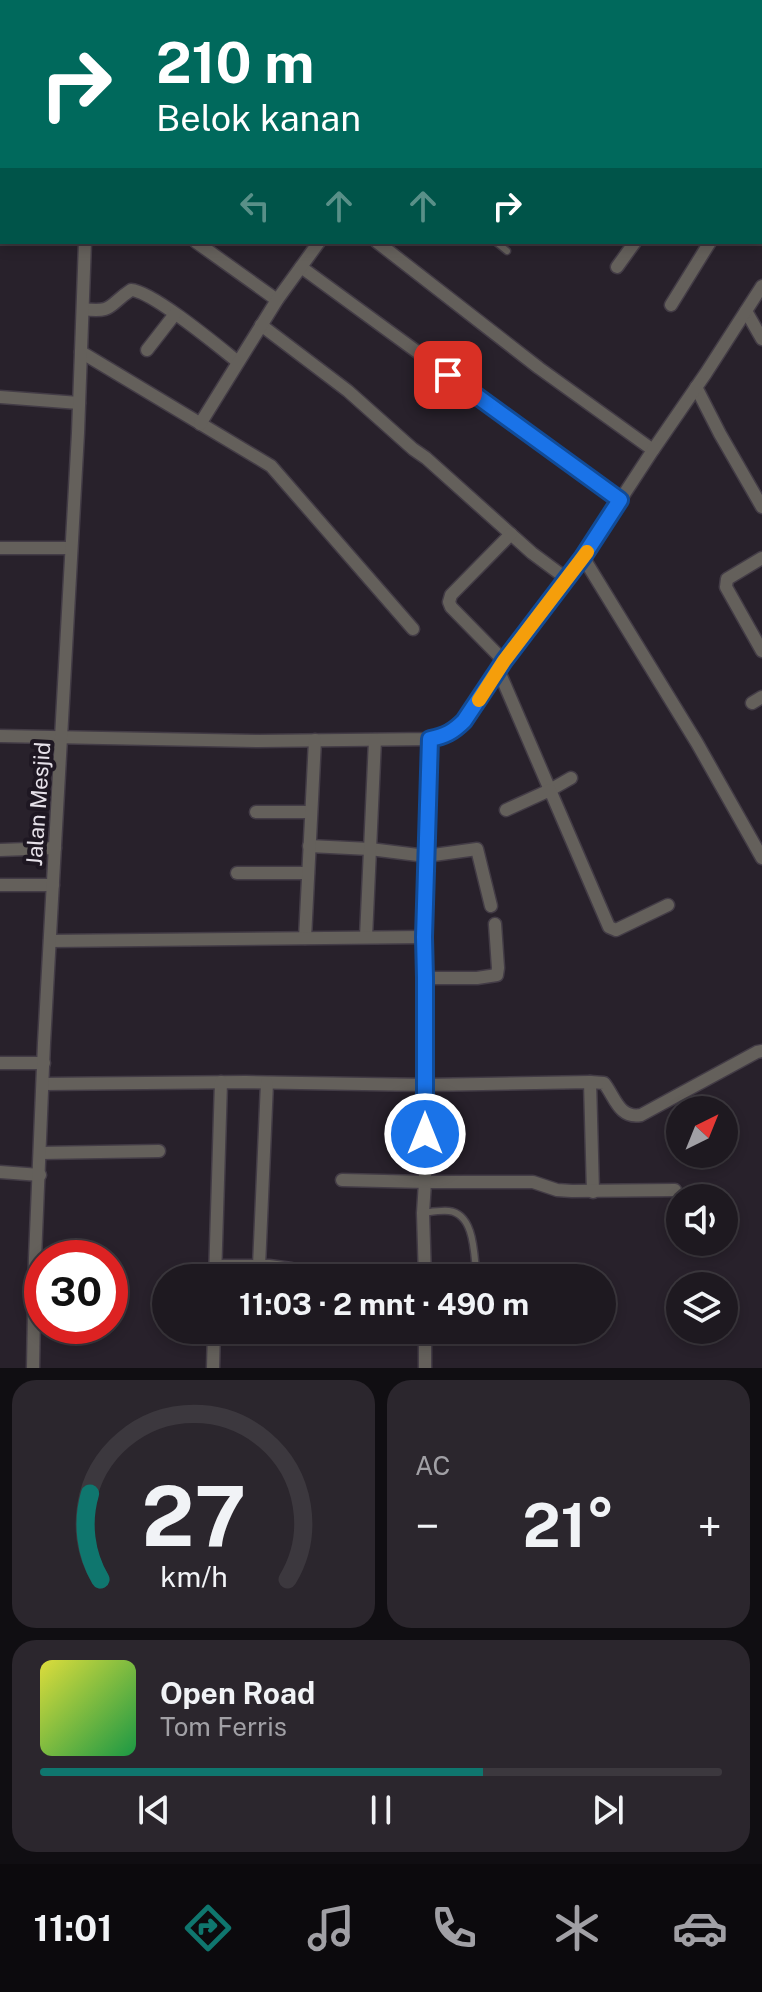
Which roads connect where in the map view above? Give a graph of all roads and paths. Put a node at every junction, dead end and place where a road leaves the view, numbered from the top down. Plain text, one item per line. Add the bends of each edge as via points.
1 (85, 244) edge
2 (199, 244) edge
3 (317, 244) edge
4 (380, 244) edge
5 (498, 244) edge
6 (634, 244) edge
7 (709, 244) edge
8 (507, 251) dead end
9 (301, 267) junction
10 (617, 267) dead end
11 (762, 286) edge
12 (277, 300) junction
13 (671, 305) dead end
14 (83, 309) junction
15 (746, 311) junction
16 (175, 314) junction
17 (261, 325) junction
18 (762, 339) edge
19 (147, 350) dead end
20 (81, 352) junction
21 (238, 362) junction
22 (696, 387) junction
23 (0, 397) edge
24 (79, 403) junction
25 (200, 424) junction
26 (653, 450) junction
27 (620, 500) junction
28 (762, 507) edge
29 (511, 534) junction
30 (0, 548) edge
31 (71, 548) junction
32 (583, 557) junction
33 (762, 558) edge
34 (567, 579) junction
35 (413, 629) dead end
36 (762, 651) edge
37 (501, 665) junction
38 (0, 736) edge
39 (63, 736) junction
40 (430, 739) junction
41 (315, 740) junction
42 (375, 740) junction
43 (571, 778) dead end
44 (550, 790) junction
45 (506, 810) dead end
46 (256, 812) dead end
47 (310, 812) junction
48 (309, 846) junction
49 (55, 848) junction
50 (370, 849) junction
51 (0, 850) edge
52 (426, 856) junction
53 (762, 858) edge
54 (237, 873) dead end
55 (308, 873) junction
56 (0, 885) edge
57 (53, 885) junction
58 (668, 905) dead end
59 (491, 906) dead end
60 (495, 924) dead end
61 (366, 937) junction
62 (424, 937) junction
63 (305, 938) junction
64 (50, 941) junction
65 (425, 978) junction
66 (762, 1051) edge
67 (0, 1063) edge
68 (44, 1063) junction
69 (221, 1082) junction
70 (590, 1082) junction
71 (267, 1083) junction
72 (43, 1084) junction
73 (426, 1085) junction
74 (159, 1151) dead end
75 (40, 1153) junction
76 (0, 1172) edge
77 (40, 1175) junction
78 (342, 1180) dead end
79 (425, 1182) junction
80 (666, 1190) edge
81 (593, 1192) junction
82 (423, 1213) junction
83 (215, 1264) edge
84 (259, 1264) edge
85 (425, 1264) edge
86 (475, 1264) edge
87 (214, 1344) edge
88 (425, 1344) edge
89 (33, 1368) edge
90 (213, 1368) edge
91 (425, 1368) edge

1 - 14 street, Jalan Mesjid
2 - 12 street
3 - 9 street
4 - 26 street
5 - 8 lane
6 - 10 street
7 - 13 street
9 - 12 street
9 - 27 street
11 - 15 street
12 - 17 street
14 - 16 street via 106,310 131,290
14 - 20 street, Jalan Mesjid
15 - 18 street
15 - 22 street
16 - 19 street
16 - 21 street
17 - 21 street
17 - 29 street via 368,408
20 - 24 street, Jalan Mesjid
20 - 25 street
21 - 25 street
22 - 26 street
22 - 28 street
23 - 24 street
24 - 31 street, Jalan Mesjid
25 - 35 street via 271,466
26 - 27 street
27 - 32 street
29 - 34 street
29 - 37 street via 450,598 451,607
30 - 31 street
31 - 39 street, Jalan Mesjid
32 - 34 street
32 - 53 street
33 - 36 street via 733,574 726,587
34 - 37 street
37 - 40 street via 455,730
37 - 44 street
38 - 39 street
39 - 41 street
39 - 49 street, Jalan Mesjid
40 - 42 street
40 - 52 street
41 - 42 street
41 - 47 street
42 - 50 street
43 - 44 street
44 - 45 street
44 - 58 street via 609,927 616,930
46 - 47 street
47 - 48 street
48 - 50 street
48 - 55 street
49 - 51 street
49 - 57 street, Jalan Mesjid
50 - 52 street
50 - 61 street
52 - 59 street via 476,845
52 - 62 street
54 - 55 street
55 - 63 street
56 - 57 street
57 - 64 street, Jalan Mesjid
60 - 65 street via 497,975
61 - 62 street
61 - 63 street
62 - 65 street
63 - 64 street
64 - 68 street, Jalan Mesjid
65 - 73 street
66 - 70 street via 632,1117 604,1083
67 - 68 street
68 - 72 street, Jalan Mesjid
69 - 71 street
69 - 72 street
69 - 83 street
70 - 73 street
70 - 81 street
71 - 73 street
71 - 84 street
72 - 75 street, Jalan Mesjid
73 - 79 street
74 - 75 street
75 - 77 street, Jalan Mesjid
76 - 77 street
77 - 89 street, Jalan Mesjid
78 - 79 street
79 - 81 street via 533,1182
79 - 82 street
80 - 81 street
82 - 85 street
82 - 86 lane via 460,1215 473,1239
87 - 90 street
88 - 91 street

